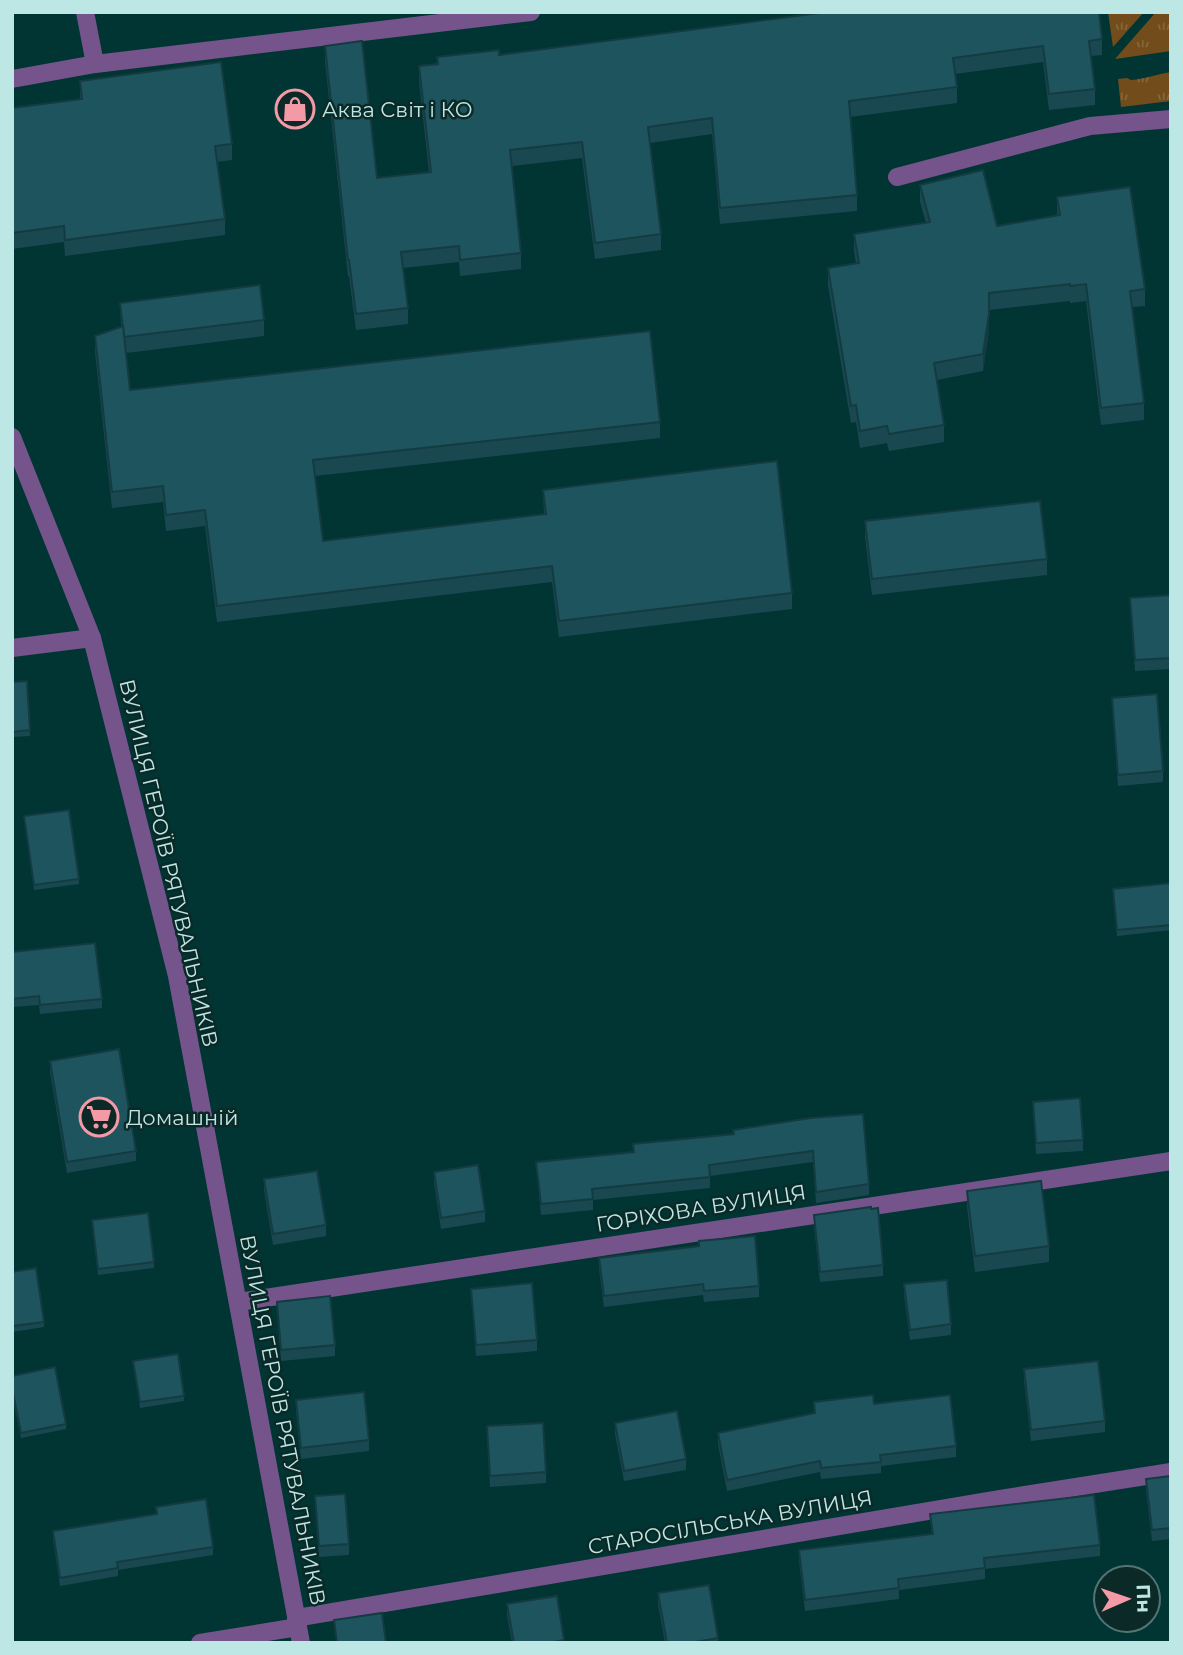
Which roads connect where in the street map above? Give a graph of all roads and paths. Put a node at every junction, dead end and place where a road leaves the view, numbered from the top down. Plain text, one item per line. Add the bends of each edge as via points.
1 (85, 12) edge
2 (531, 12) edge
3 (418, 19) edge
4 (95, 64) junction
5 (12, 79) edge
6 (1171, 119) edge
7 (897, 177) dead end
8 (12, 437) edge
9 (92, 638) junction
10 (12, 648) edge
11 (1171, 1161) edge
12 (237, 1302) junction
13 (1171, 1472) edge
14 (299, 1629) edge
15 (200, 1643) edge

1 - 4 street
2 - 3 street
3 - 4 street
4 - 5 street
6 - 7 street via 1090,126
8 - 9 street, ВУЛИЦЯ ГЕРОЇВ РЯТУВАЛЬНИКІВ
9 - 10 street
9 - 12 street, ВУЛИЦЯ ГЕРОЇВ РЯТУВАЛЬНИКІВ via 177,976
11 - 12 street, ГОРІХОВА ВУЛИЦЯ
12 - 14 street, ВУЛИЦЯ ГЕРОЇВ РЯТУВАЛЬНИКІВ
13 - 14 street, СТАРОСІЛЬСЬКА ВУЛИЦЯ via 999,1499
14 - 15 street, СТАРОСІЛЬСЬКА ВУЛИЦЯ

